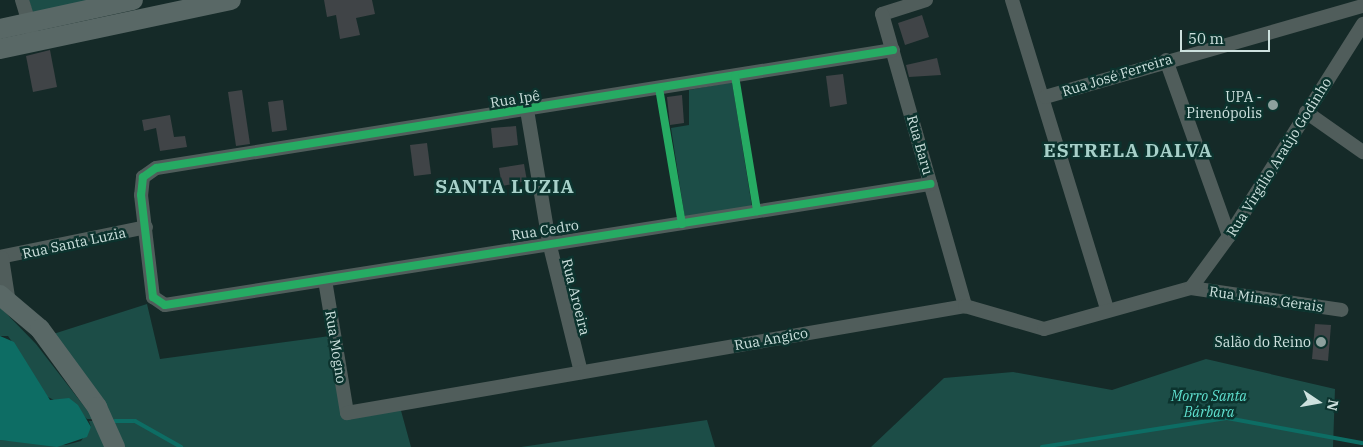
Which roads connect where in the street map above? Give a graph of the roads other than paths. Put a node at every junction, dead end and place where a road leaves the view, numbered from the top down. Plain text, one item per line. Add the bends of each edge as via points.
1 (22, 0) edge
2 (133, 0) edge
3 (230, 0) edge
4 (926, 0) edge
5 (1012, 0) edge
6 (1363, 6) edge
7 (67, 15) junction
8 (30, 23) junction
9 (1363, 24) edge
10 (0, 29) edge
11 (72, 35) junction
12 (35, 44) junction
13 (0, 49) edge
14 (893, 50) junction
15 (1166, 60) junction
16 (1045, 97) junction
17 (527, 110) junction
18 (1306, 112) junction
19 (1363, 152) edge
20 (930, 184) junction
21 (146, 227) junction
22 (1229, 236) junction
23 (549, 242) junction
24 (1, 258) edge
25 (325, 280) junction
26 (1190, 288) junction
27 (4, 299) edge
28 (965, 306) junction
29 (1107, 308) junction
30 (1341, 310) dead end
31 (581, 372) junction
32 (347, 413) joint
33 (115, 447) edge

1 - 8 street
2 - 7 street
3 - 11 street
4 - 14 street, Rua Baru via 882,14
5 - 16 street
6 - 15 street, Rua José Ferreira
7 - 8 street
7 - 11 street
8 - 10 street
8 - 12 street
9 - 18 street, Rua Virgílio Araújo Godinho
11 - 12 street
12 - 13 street
14 - 17 street, Rua Ipê
14 - 20 street, Rua Baru
15 - 16 street, Rua José Ferreira
15 - 22 street
16 - 29 street
17 - 21 street, Rua Ipê via 156,168 143,176
17 - 23 street, Rua Aroeira
18 - 19 street
18 - 22 street, Rua Virgílio Araújo Godinho
20 - 23 street, Rua Cedro
20 - 28 street, Rua Baru
21 - 24 street, Rua Santa Luzia
21 - 25 street, Rua Cedro via 153,297 165,305
22 - 26 street, Rua Virgílio Araújo Godinho
23 - 25 street, Rua Cedro
23 - 31 street, Rua Aroeira
24 - 27 street, Rua Santa Luzia
25 - 32 street, Rua Mogno
26 - 29 street, Rua Angico
26 - 30 street, Rua Minas Gerais
27 - 33 street via 40,329 97,407
28 - 29 street, Rua Angico via 1044,329
28 - 31 street, Rua Angico
31 - 32 street, Rua Angico

